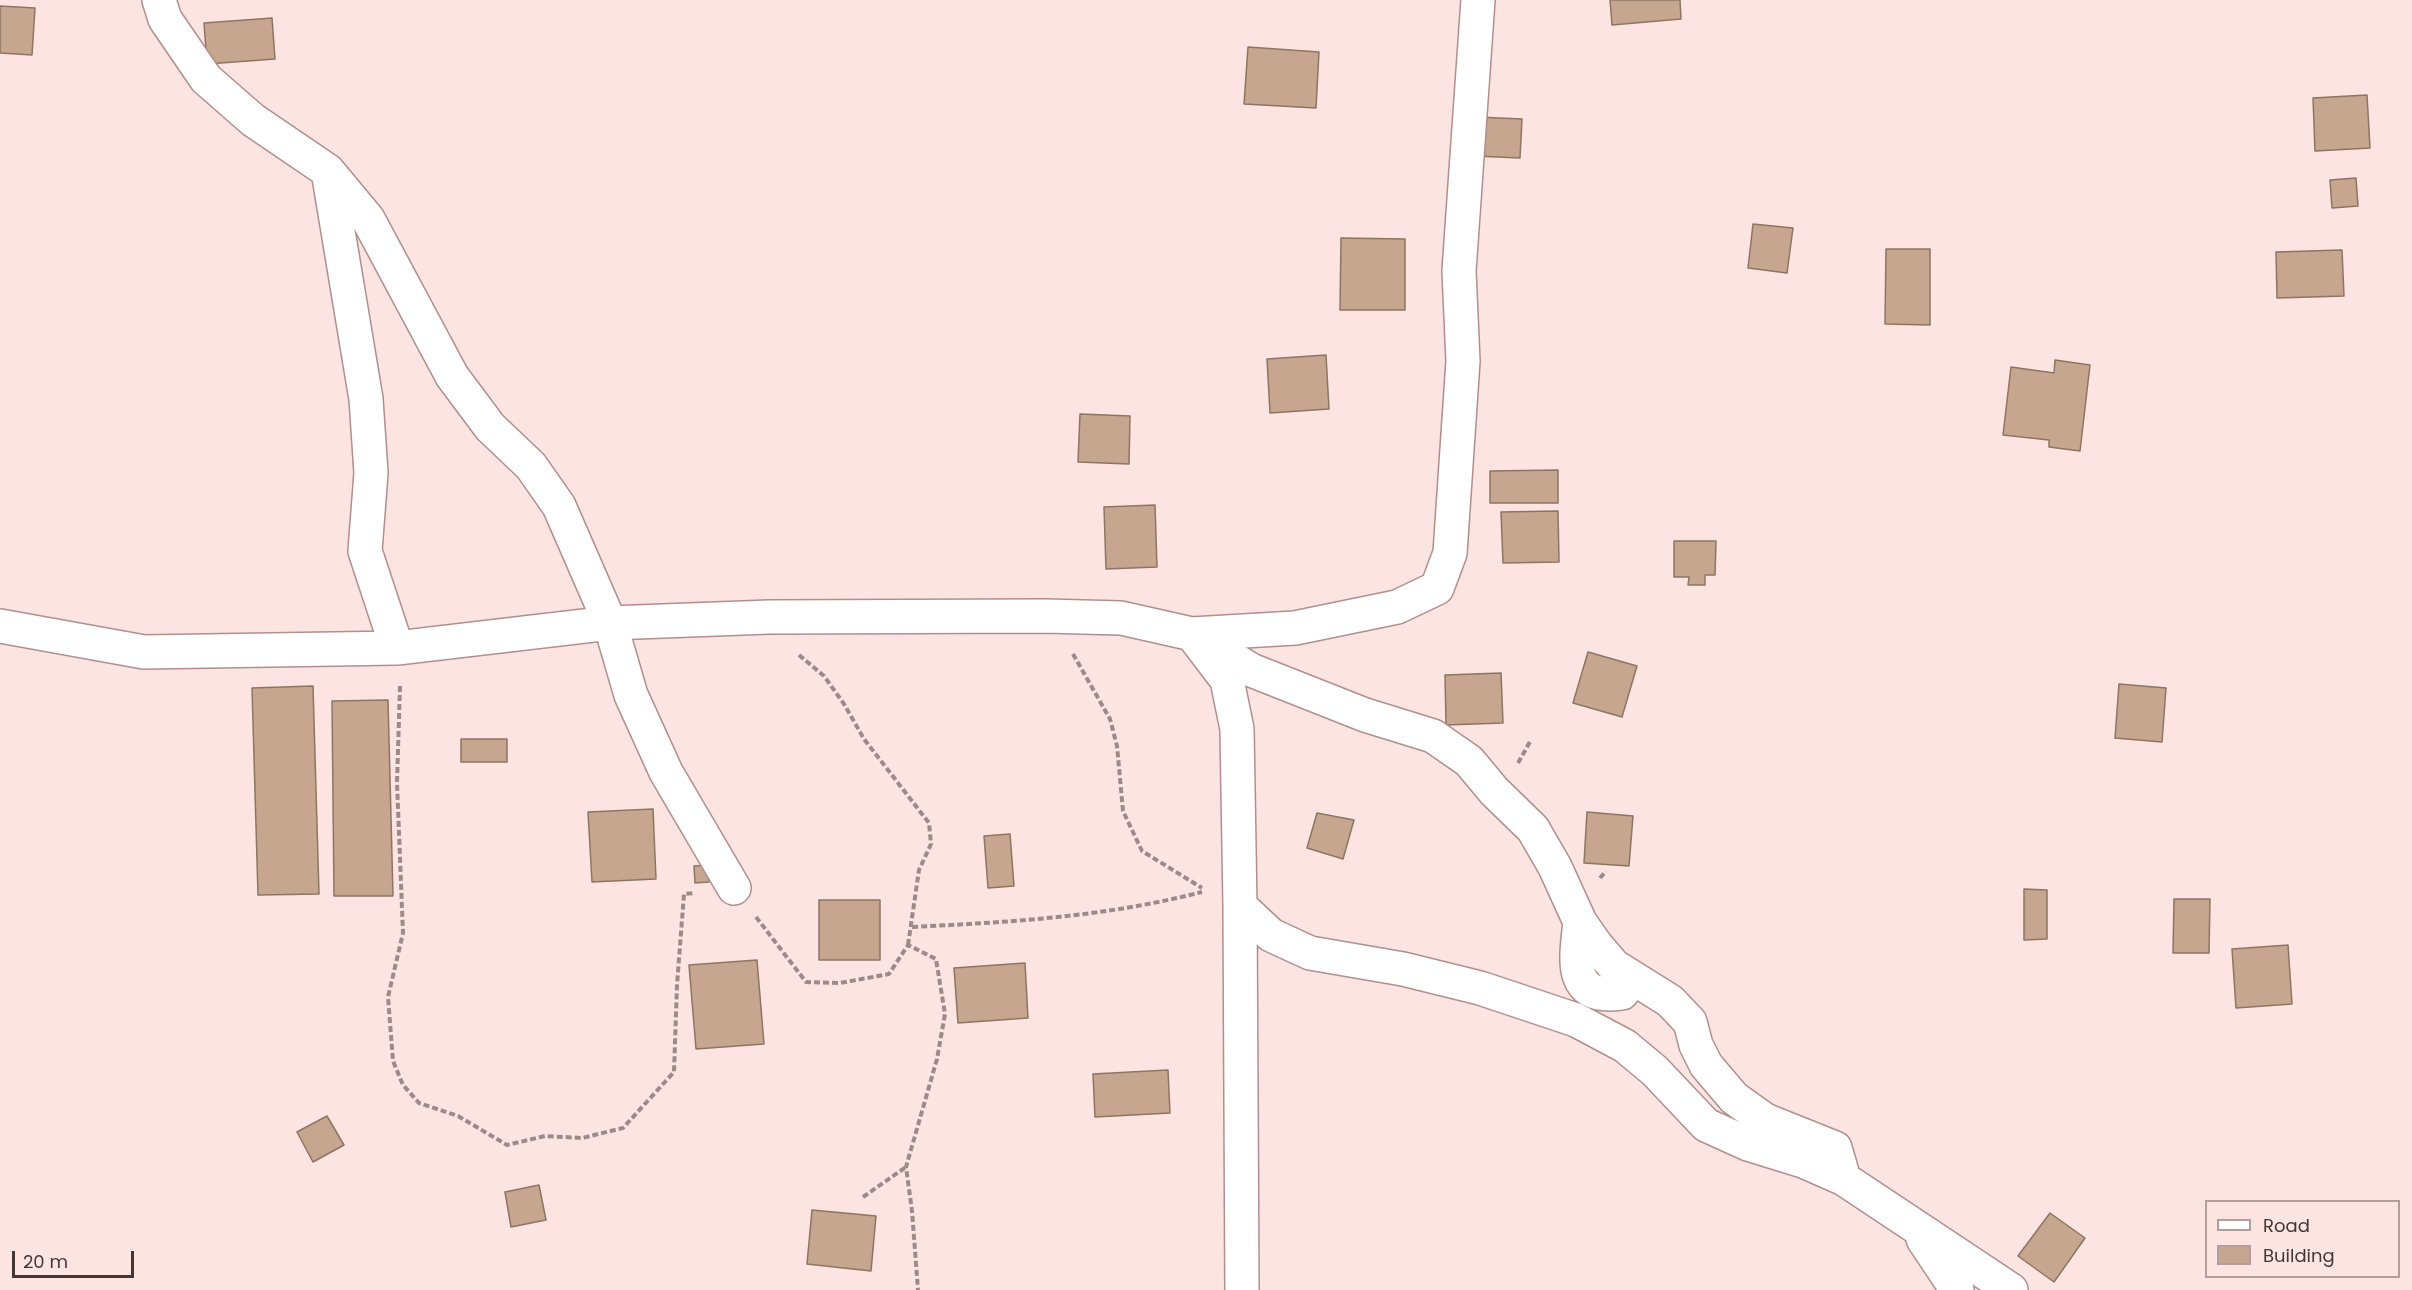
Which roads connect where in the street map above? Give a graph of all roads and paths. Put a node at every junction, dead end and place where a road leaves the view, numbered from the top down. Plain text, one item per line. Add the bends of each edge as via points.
1 (159, 0) edge
2 (1478, 0) edge
3 (328, 171) junction
4 (1045, 616) junction
5 (769, 617) junction
6 (610, 623) junction
7 (0, 626) edge
8 (1192, 634) junction
9 (397, 648) junction
10 (1531, 740) dead end
11 (1515, 768) dead end
12 (734, 888) junction
13 (1240, 906) junction
14 (912, 927) junction
15 (908, 945) junction
16 (906, 1167) junction
17 (1844, 1179) junction
18 (863, 1197) dead end
19 (1917, 1230) junction
20 (918, 1290) edge
21 (1242, 1290) edge
22 (1957, 1290) edge
23 (2011, 1290) edge

1 - 3 street via 165,19 206,79 253,120
2 - 8 street via 1459,271 1462,373 1450,553 1437,588 1397,607 1295,628
3 - 6 street via 368,219 452,376 490,427 531,466 559,506
3 - 9 street via 366,399 370,473 364,551
4 - 5 street
4 - 8 street via 1121,618
4 - 14 path via 1078,660 1110,719 1124,811 1142,851 1207,891 1148,906 1044,921
5 - 6 street
5 - 14 path via 794,651 824,676 864,739 929,823 931,844 919,870
6 - 9 street
6 - 12 street via 631,695 666,772
7 - 9 street via 144,652
8 - 13 street via 1227,680 1237,729
8 - 17 street via 1251,670 1365,715 1433,736 1470,761 1533,830 1580,922 1614,966 1670,1000 1690,1022 1706,1065 1734,1098 1765,1120 1835,1148
9 - 12 path via 403,933 388,997 393,1061 403,1084 419,1103 458,1116 507,1145 545,1136 582,1138 623,1128 674,1072 684,894
10 - 11 path
12 - 15 path via 806,982 840,983 889,974
13 - 17 street via 1271,935 1310,952 1480,988 1576,1020 1624,1046 1706,1125
13 - 21 street
14 - 15 path
15 - 16 path via 936,959 945,1014 937,1059
16 - 18 path
16 - 20 path
17 - 19 street
19 - 22 street
19 - 23 street

